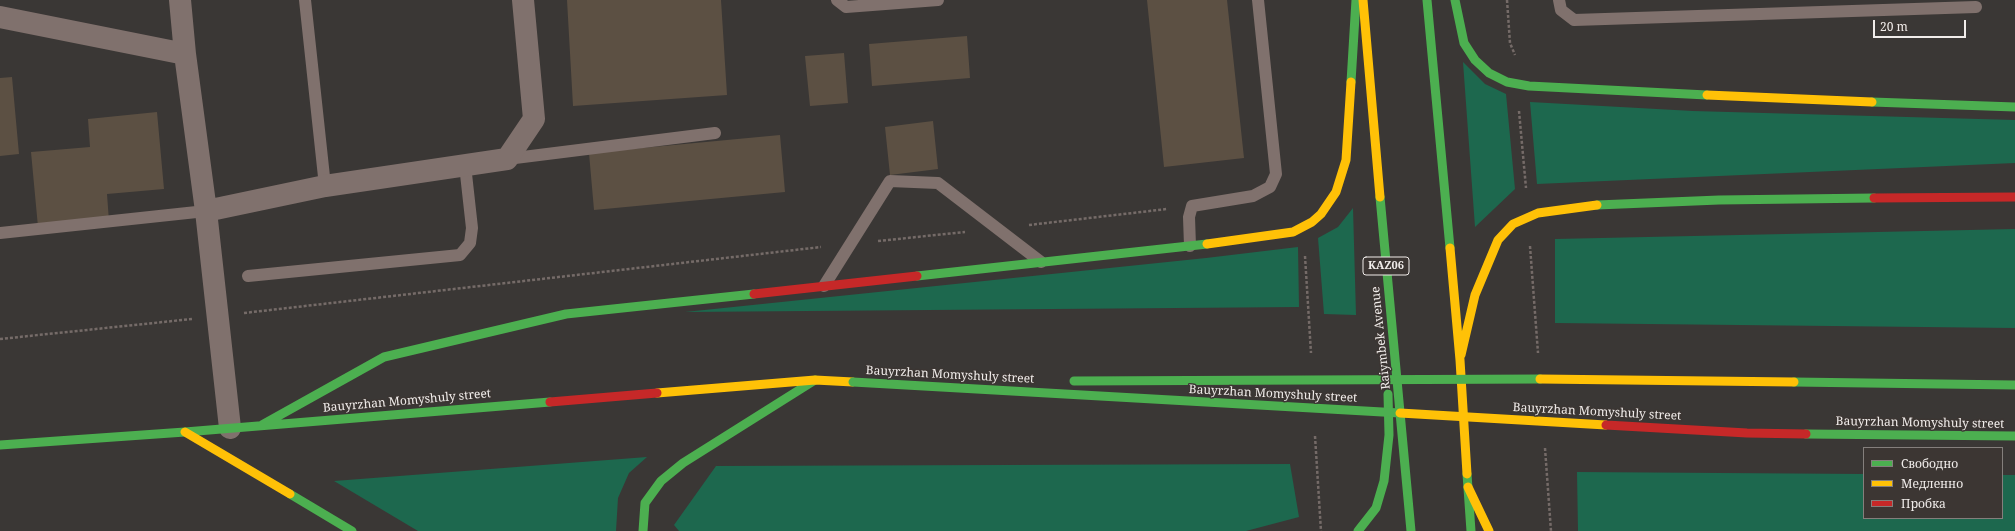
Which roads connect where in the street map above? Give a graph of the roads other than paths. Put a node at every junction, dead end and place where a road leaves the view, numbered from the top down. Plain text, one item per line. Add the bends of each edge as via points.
1 (180, 0) edge
2 (305, 0) edge
3 (523, 0) edge
4 (837, 0) edge
5 (938, 0) edge
6 (1258, 0) edge
7 (1356, 0) edge
8 (1364, 0) edge
9 (1427, 0) edge
10 (1455, 0) edge
11 (1559, 0) edge
12 (925, 1) edge
13 (1976, 7) dead end
14 (0, 16) edge
15 (185, 54) junction
16 (2015, 107) edge
17 (715, 133) dead end
18 (508, 159) junction
19 (465, 165) junction
20 (325, 186) junction
21 (2015, 197) edge
22 (206, 211) junction
23 (0, 233) edge
24 (1190, 246) junction
25 (1041, 262) junction
26 (1386, 267) junction
27 (248, 276) dead end
28 (824, 286) junction
29 (1460, 360) junction
30 (816, 380) junction
31 (1004, 381) dead end
32 (1068, 381) dead end
33 (853, 382) junction
34 (2015, 385) edge
35 (262, 425) junction
36 (230, 428) junction
37 (185, 432) junction
38 (2015, 436) edge
39 (0, 445) edge
40 (1467, 484) junction
41 (352, 531) edge
42 (643, 531) edge
43 (1358, 531) edge
44 (1412, 531) edge
45 (1471, 531) edge
46 (1489, 531) edge

1 - 15 street
2 - 20 lane
3 - 18 street via 534,119
4 - 12 lane via 846,7
5 - 12 lane
6 - 24 lane via 1276,174 1270,187 1253,196 1192,206 1189,217
7 - 24 main road via 1346,160 1342,177 1329,203 1312,222 1292,232
8 - 26 main road, Raiymbek Avenue / KАZ06
9 - 29 main road
10 - 16 main road via 1464,43 1475,60 1489,73 1508,82 1529,86 1716,96
11 - 13 lane via 1561,10 1574,20
14 - 15 street
15 - 22 street
17 - 18 lane
18 - 19 street
19 - 20 street
19 - 27 lane via 472,228 470,243 460,255
20 - 22 street
21 - 29 main road via 1719,200 1595,205 1538,213 1513,224 1498,240 1475,295
22 - 23 lane
22 - 36 street
24 - 25 main road
25 - 28 main road
25 - 28 lane via 938,182 890,181
26 - 43 main road via 1388,434 1384,481 1376,508
26 - 44 main road, Raiymbek Avenue / KАZ06
28 - 35 main road via 566,314 384,357
29 - 40 main road
30 - 33 main road, Bauyrzhan Momyshuly street
30 - 35 main road, Bauyrzhan Momyshuly street
30 - 42 main road via 683,463 661,481 645,504
31 - 33 main road, Bauyrzhan Momyshuly street, bridge
32 - 34 main road, Bauyrzhan Momyshuly street, bridge via 1521,379
33 - 38 main road, Bauyrzhan Momyshuly street, bridge via 1748,433
35 - 36 main road, Bauyrzhan Momyshuly street
36 - 37 main road, Bauyrzhan Momyshuly street
37 - 39 main road, Bauyrzhan Momyshuly street
37 - 41 main road
40 - 45 main road
40 - 46 main road

